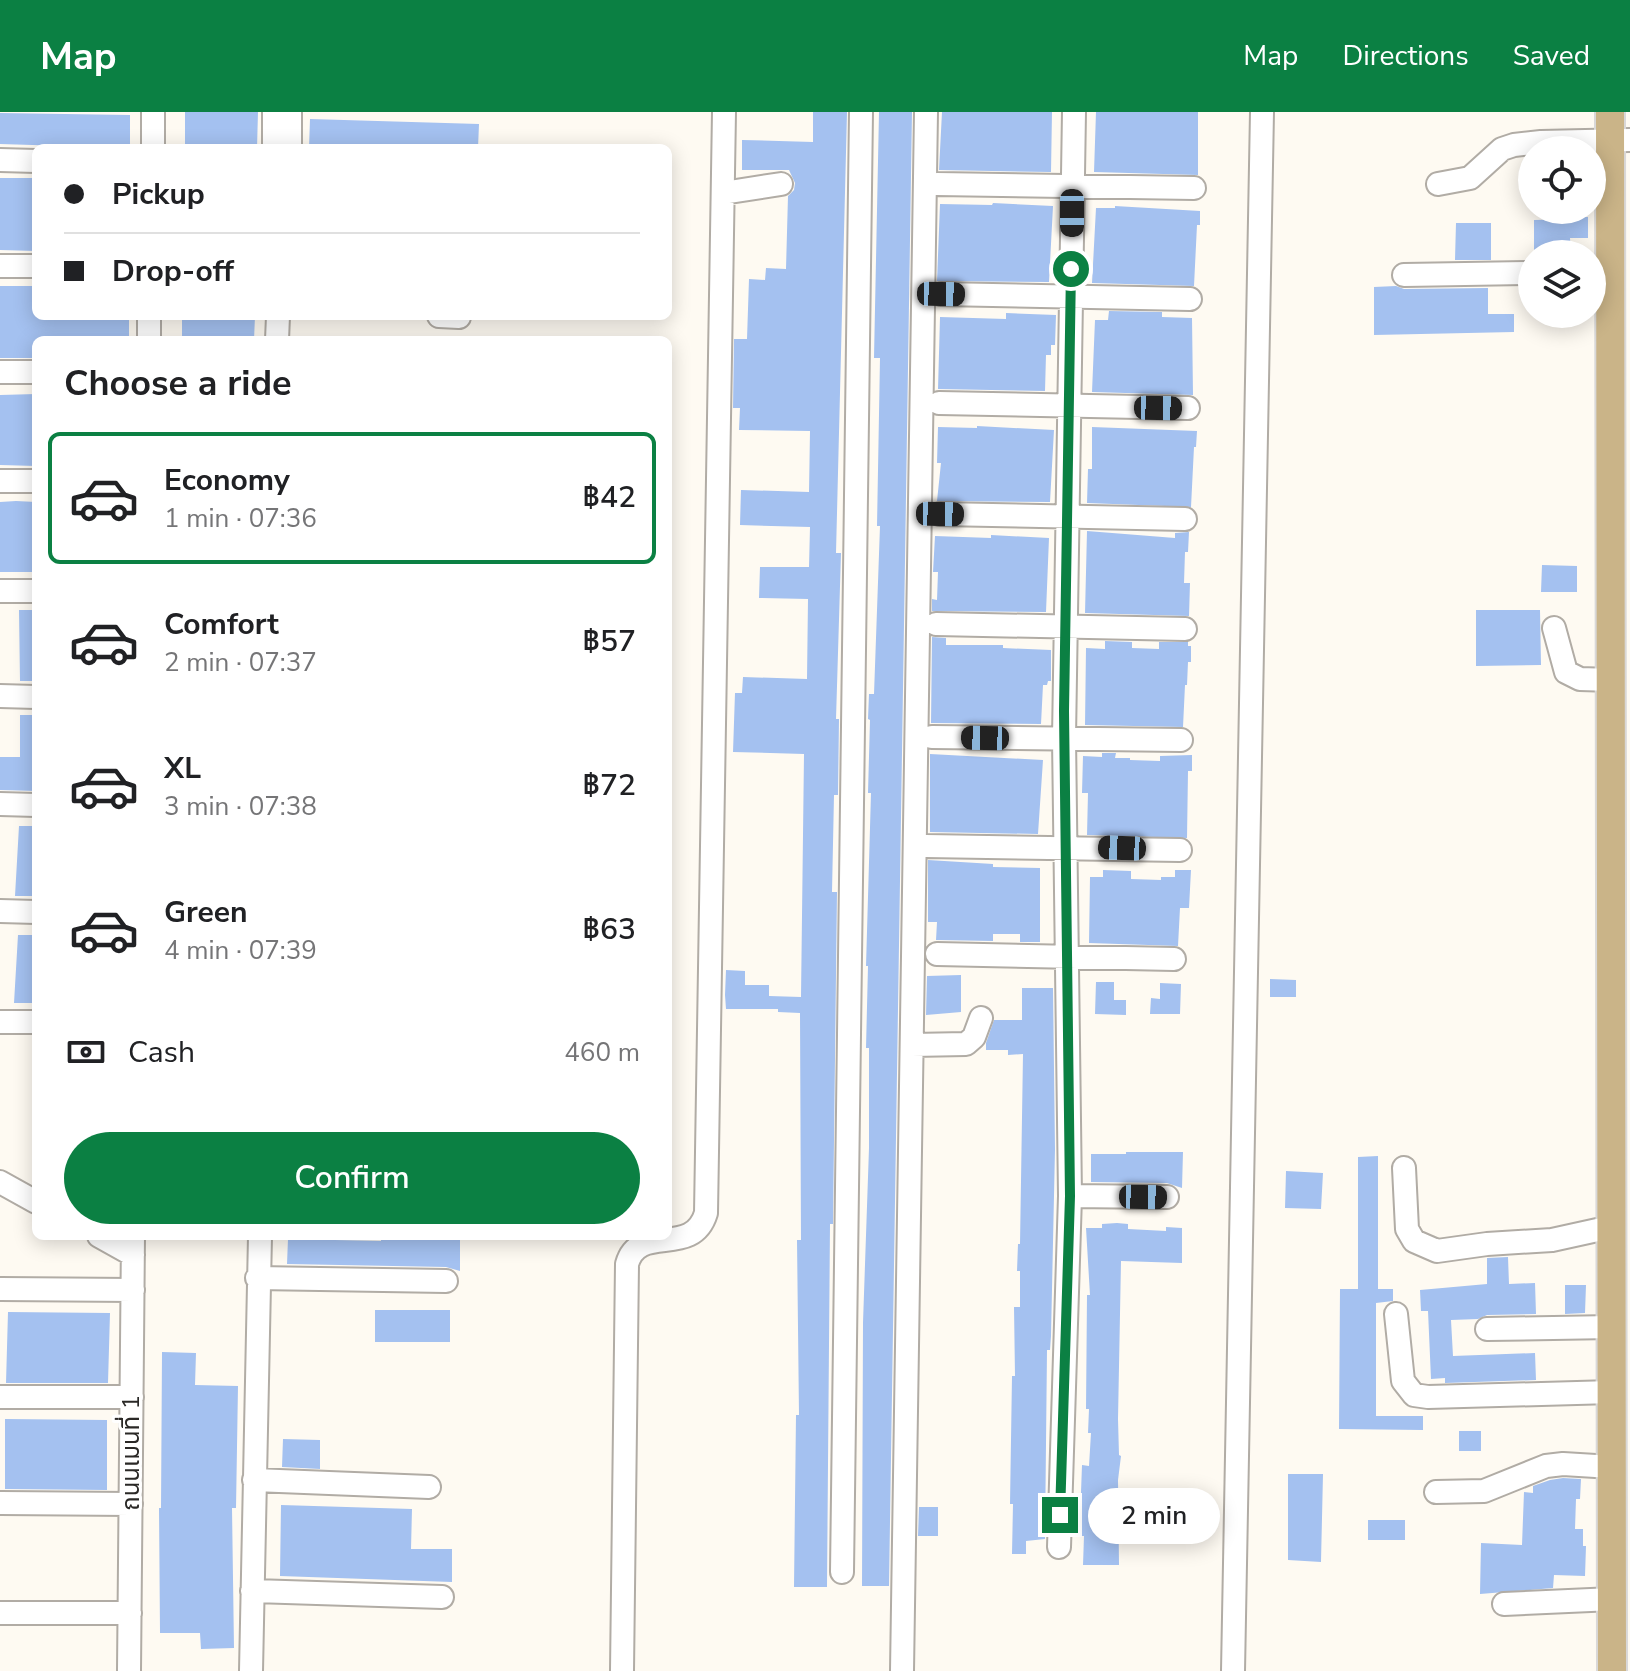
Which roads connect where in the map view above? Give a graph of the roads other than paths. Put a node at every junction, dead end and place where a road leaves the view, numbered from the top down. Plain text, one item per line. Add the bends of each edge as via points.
1 (153, 112) edge
2 (274, 112) edge
3 (290, 112) edge
4 (724, 112) edge
5 (861, 112) edge
6 (926, 112) edge
7 (1074, 112) edge
8 (1262, 112) edge
9 (1610, 112) edge
10 (1620, 140) edge
11 (153, 144) edge
12 (274, 144) edge
13 (290, 144) edge
14 (0, 160) edge
15 (32, 161) edge
16 (781, 184) dead end
17 (937, 184) dead end
18 (1438, 184) dead end
19 (1072, 185) junction
20 (1620, 187) edge
21 (1194, 188) dead end
22 (723, 193) junction
23 (1621, 218) edge
24 (1606, 261) edge
25 (0, 266) edge
26 (32, 266) edge
27 (1518, 273) edge
28 (1404, 275) dead end
29 (941, 294) dead end
30 (1071, 297) junction
31 (1190, 299) dead end
32 (1603, 328) edge
33 (0, 372) edge
34 (32, 372) edge
35 (939, 403) dead end
36 (1069, 406) junction
37 (1188, 408) dead end
38 (0, 481) edge
39 (32, 481) edge
40 (940, 514) dead end
41 (1067, 518) junction
42 (1185, 519) dead end
43 (0, 591) edge
44 (32, 591) edge
45 (936, 624) dead end
46 (1064, 627) junction
47 (1554, 628) dead end
48 (1185, 629) dead end
49 (1612, 680) junction
50 (0, 696) edge
51 (32, 697) edge
52 (932, 737) dead end
53 (1064, 738) junction
54 (1181, 740) dead end
55 (0, 804) edge
56 (32, 805) edge
57 (926, 846) dead end
58 (1065, 846) junction
59 (1180, 850) dead end
60 (1620, 875) edge
61 (0, 911) edge
62 (32, 912) edge
63 (937, 954) dead end
64 (1066, 958) junction
65 (1174, 959) dead end
66 (981, 1018) dead end
67 (0, 1022) edge
68 (32, 1022) edge
69 (912, 1045) junction
70 (1404, 1168) dead end
71 (0, 1182) edge
72 (1070, 1196) junction
73 (1167, 1197) dead end
74 (32, 1200) edge
75 (1611, 1227) junction
76 (260, 1240) edge
77 (133, 1245) edge
78 (257, 1278) junction
79 (446, 1281) dead end
80 (0, 1289) edge
81 (133, 1290) junction
82 (1618, 1309) edge
83 (1396, 1314) dead end
84 (1487, 1329) dead end
85 (0, 1397) edge
86 (132, 1397) junction
87 (1618, 1397) edge
88 (254, 1480) junction
89 (1618, 1483) edge
90 (429, 1487) dead end
91 (1436, 1492) dead end
92 (0, 1503) edge
93 (131, 1504) junction
94 (1621, 1533) edge
95 (1059, 1547) dead end
96 (842, 1572) dead end
97 (252, 1591) junction
98 (442, 1597) dead end
99 (1613, 1599) junction
100 (1504, 1604) dead end
101 (0, 1613) edge
102 (130, 1613) junction
103 (1618, 1654) edge
104 (129, 1671) edge
105 (251, 1671) edge
106 (622, 1671) edge
107 (902, 1671) edge
108 (1233, 1671) edge

1 - 11 street
2 - 12 street
3 - 13 street
4 - 22 street
5 - 96 street
6 - 69 street
7 - 19 street
8 - 108 street
9 - 10 main road
10 - 18 street via 1514,145 1470,178
10 - 20 main road
14 - 15 street
16 - 22 street
17 - 19 street
19 - 21 street
19 - 30 street
20 - 23 main road
22 - 106 street via 706,1213 689,1237 638,1246 627,1264
23 - 24 main road
25 - 26 street
27 - 28 street
29 - 30 street
30 - 31 street
30 - 36 street
32 - 49 main road
33 - 34 street
35 - 36 street
36 - 37 street
36 - 41 street
38 - 39 street
40 - 41 street
41 - 42 street
41 - 46 street
43 - 44 street
45 - 46 street
46 - 48 street
46 - 53 street
47 - 49 street via 1566,672 1580,679
49 - 60 main road
50 - 51 street
52 - 53 street
53 - 54 street
53 - 58 street
55 - 56 street
57 - 58 street
58 - 59 street
58 - 64 street
60 - 75 main road
61 - 62 street
63 - 64 street
64 - 65 street
64 - 72 street
66 - 69 street via 966,1044
67 - 68 street
69 - 107 street
70 - 75 street via 1407,1229 1414,1241 1437,1251 1552,1240
71 - 74 street
72 - 73 street
72 - 95 street
75 - 82 main road
76 - 78 street
77 - 81 street, ถนนเมนที่ 1
78 - 79 street
78 - 88 street
80 - 81 street
81 - 86 street, ถนนเมนที่ 1
82 - 84 street
82 - 87 main road
83 - 87 street via 1403,1381 1414,1395
85 - 86 street
86 - 93 street, ถนนเมนที่ 1
87 - 89 main road
88 - 90 street
88 - 97 street
89 - 91 street via 1563,1464 1484,1491
89 - 94 main road
92 - 93 street
93 - 102 street, ถนนเมนที่ 1
94 - 99 main road
97 - 98 street
97 - 105 street
99 - 100 street
99 - 103 main road
101 - 102 street
102 - 104 street, ถนนเมนที่ 1

